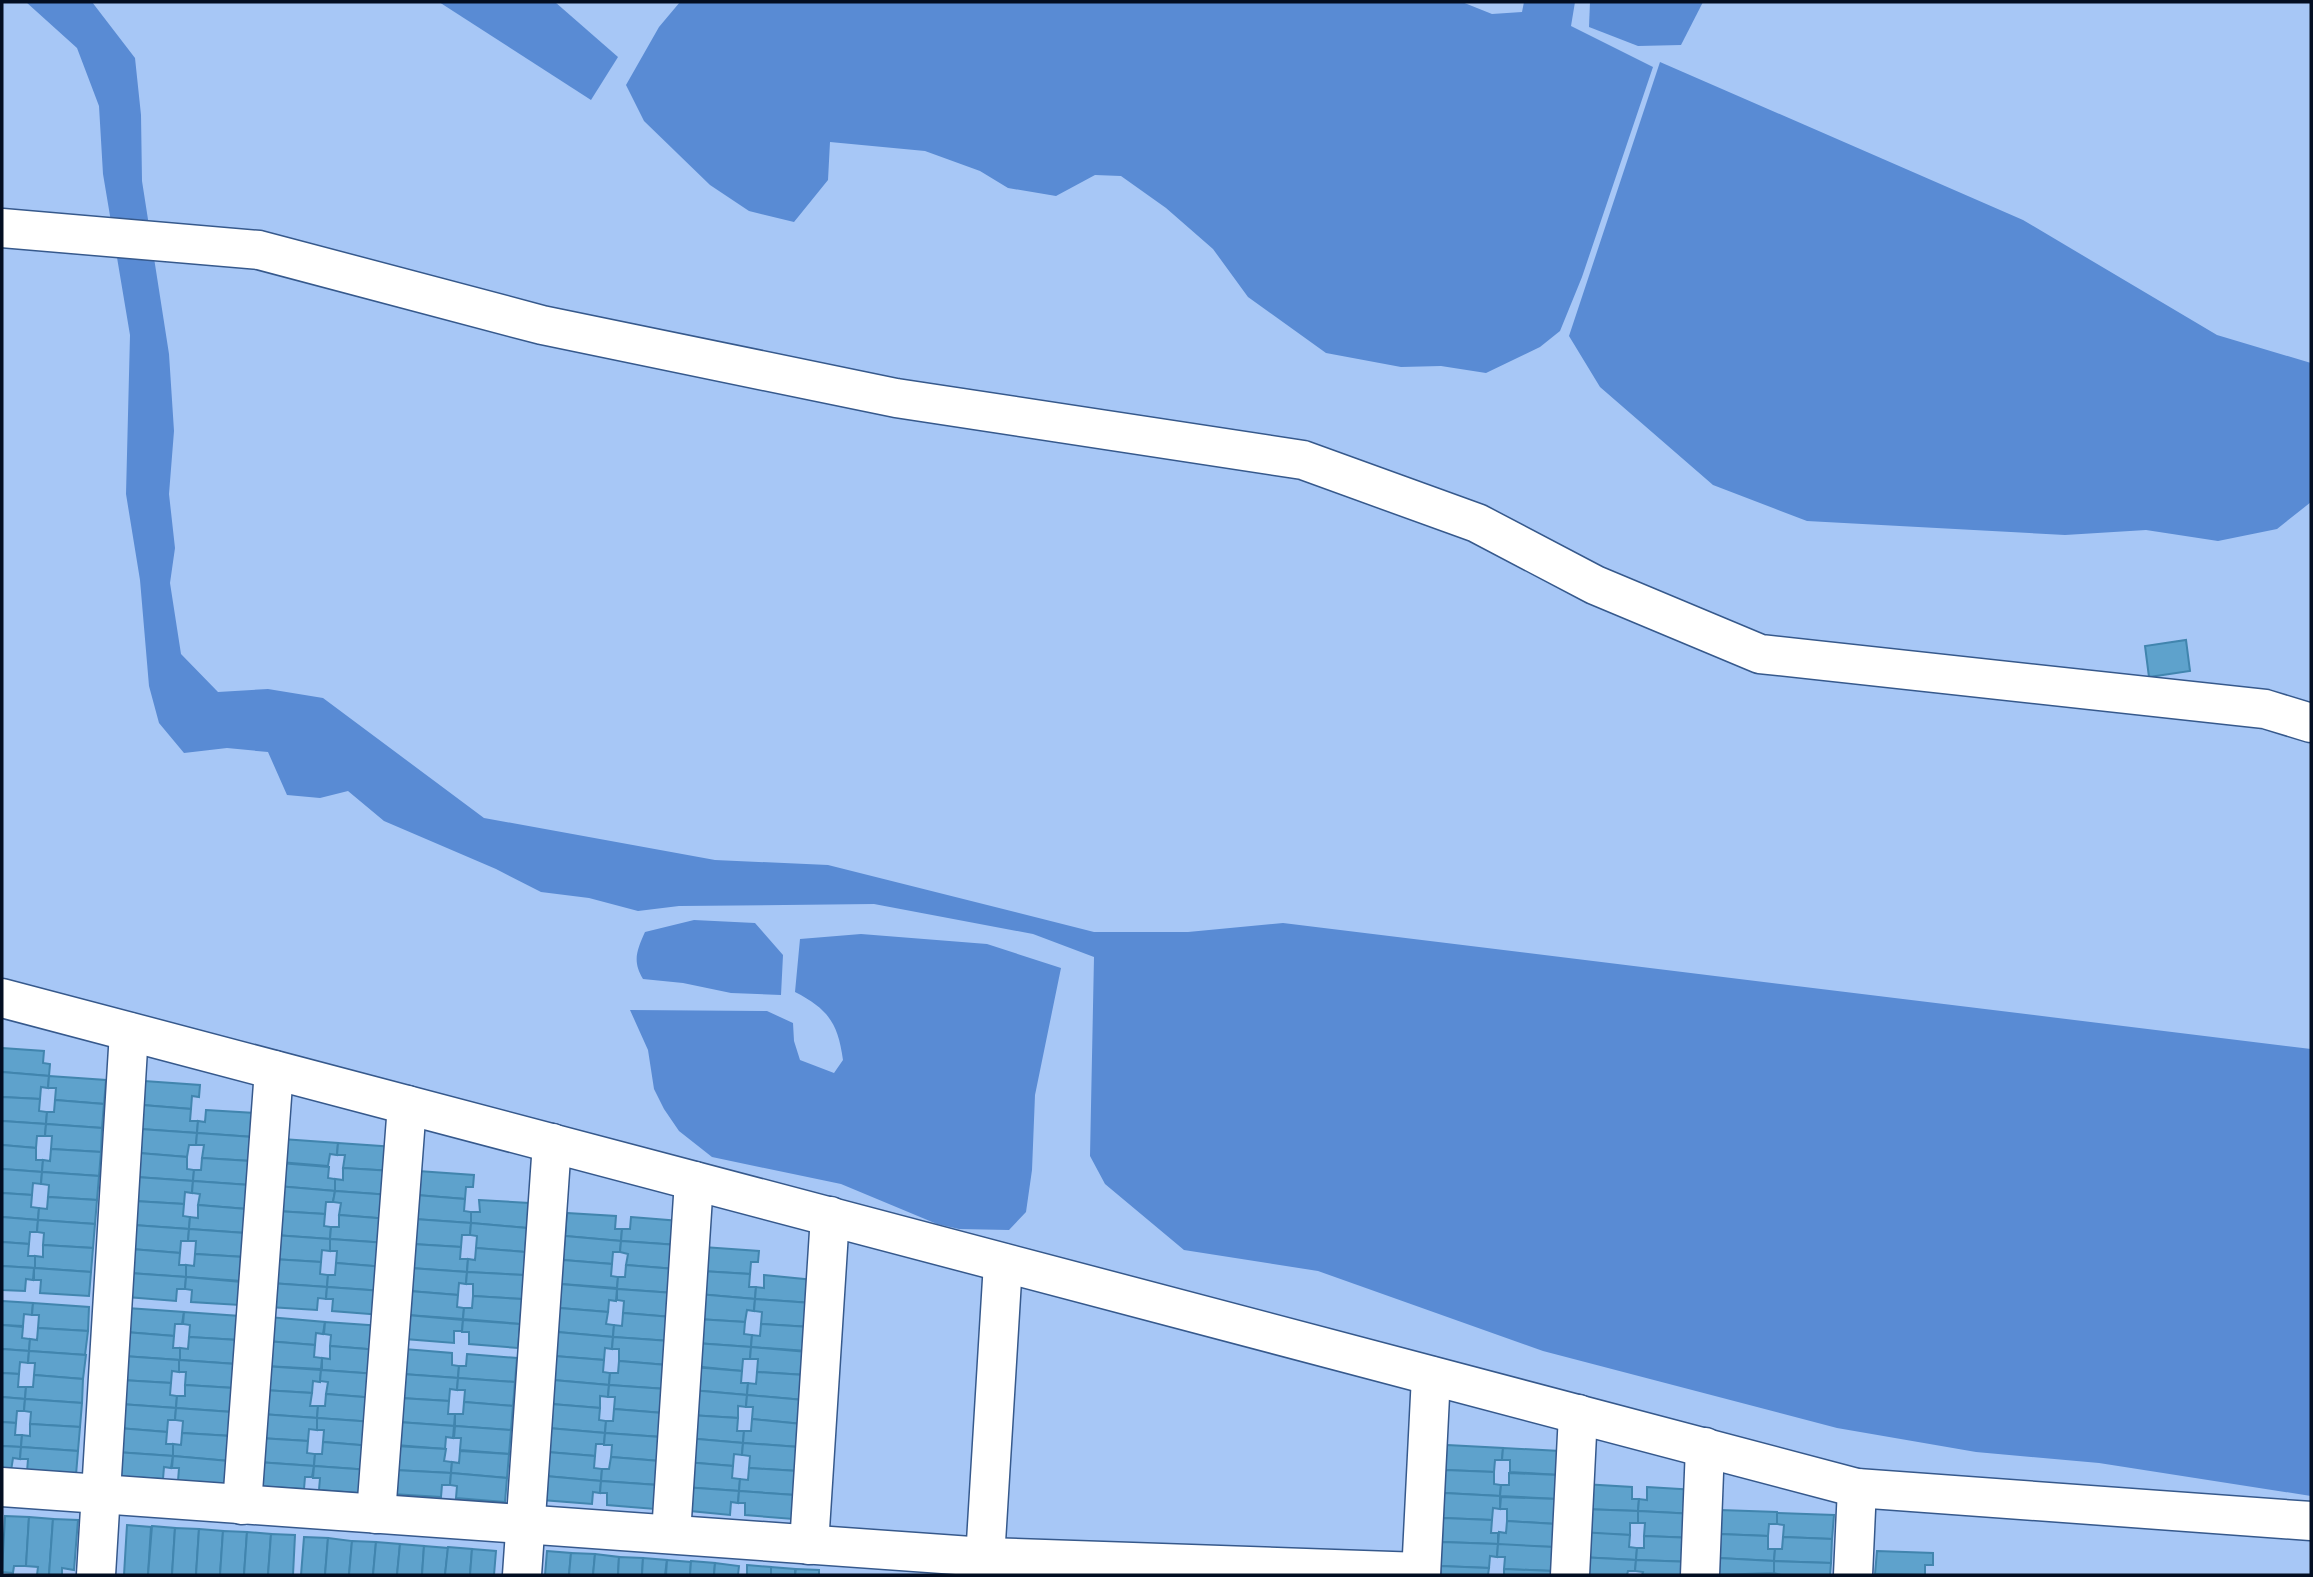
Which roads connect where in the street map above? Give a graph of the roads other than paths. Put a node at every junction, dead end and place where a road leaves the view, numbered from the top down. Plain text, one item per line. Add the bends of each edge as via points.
1 (2, 228) edge
2 (2311, 723) edge
3 (2, 998) edge
4 (129, 1032) junction
5 (274, 1070) junction
6 (407, 1105) junction
7 (552, 1143) junction
8 (694, 1181) junction
9 (830, 1216) junction
10 (1003, 1263) junction
11 (1431, 1376) junction
12 (1578, 1414) junction
13 (1705, 1447) junction
14 (2, 1487) edge
15 (1857, 1488) junction
16 (101, 1494) junction
17 (242, 1504) junction
18 (376, 1514) junction
19 (2311, 1521) edge
20 (525, 1525) junction
21 (671, 1534) junction
22 (809, 1545) junction
23 (984, 1566) edge
24 (1138, 1569) edge
25 (1275, 1571) edge
26 (1421, 1574) edge
27 (96, 1575) edge
28 (522, 1575) edge
29 (1570, 1575) edge
30 (1700, 1575) edge
31 (1853, 1575) edge

1 - 2 street via 259,250 542,325 896,398 1303,460 1477,523 1595,585 1759,654 2265,709
3 - 4 street
4 - 5 street
4 - 16 street
5 - 6 street
5 - 17 street
6 - 7 street
6 - 18 street
7 - 8 street
7 - 20 street
8 - 9 street
8 - 21 street
9 - 10 street
9 - 22 street
10 - 11 street
10 - 23 street
11 - 12 street
11 - 26 street
12 - 13 street
12 - 29 street
13 - 15 street
13 - 30 street
14 - 16 street
15 - 19 street
15 - 31 street
16 - 17 street
16 - 27 street
17 - 18 street
18 - 20 street
20 - 21 street
20 - 28 street
21 - 22 street
22 - 23 street
23 - 24 street
24 - 25 street
25 - 26 street

